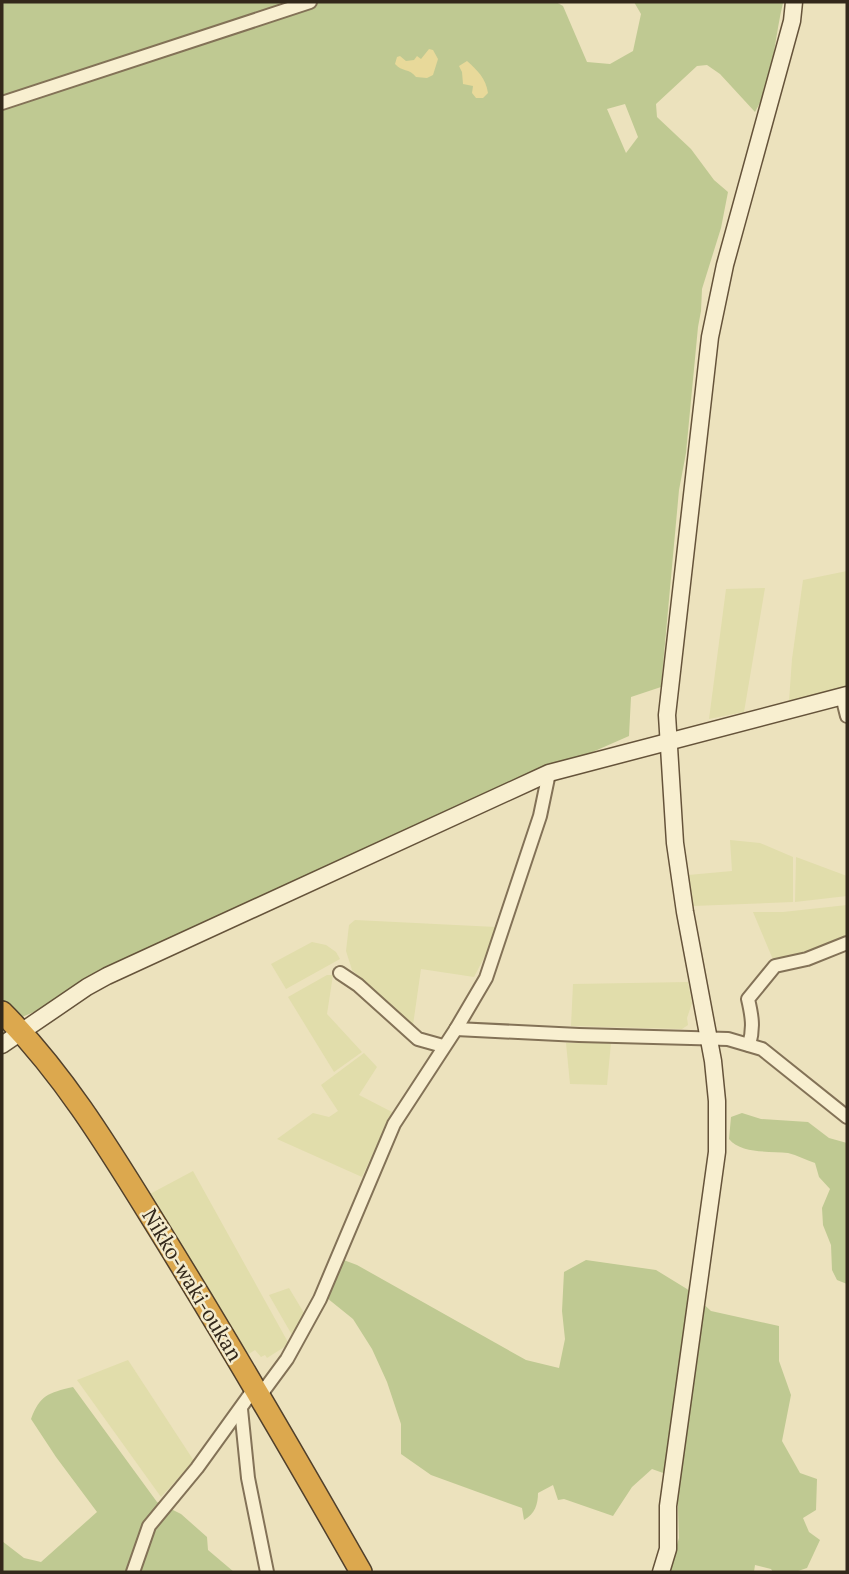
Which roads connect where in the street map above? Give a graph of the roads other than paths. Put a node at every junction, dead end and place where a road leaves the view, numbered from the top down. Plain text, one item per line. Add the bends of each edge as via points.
1 (310, 2) edge
2 (794, 2) edge
3 (2, 103) edge
4 (845, 695) edge
5 (847, 716) edge
6 (669, 740) junction
7 (549, 773) junction
8 (847, 943) edge
9 (340, 973) dead end
10 (2, 1012) edge
11 (456, 1029) junction
12 (22, 1033) junction
13 (709, 1038) junction
14 (2, 1045) edge
15 (749, 1045) junction
16 (443, 1046) junction
17 (847, 1117) edge
18 (257, 1393) junction
19 (241, 1409) junction
20 (133, 1572) edge
21 (267, 1572) edge
22 (361, 1572) edge
23 (661, 1572) edge

1 - 3 street
2 - 6 street via 710,337 669,701
4 - 5 street
4 - 6 street
6 - 7 street
6 - 13 street via 678,868
7 - 11 street via 541,816 486,978
7 - 12 street via 107,976
8 - 15 street via 807,959 775,965 747,999 753,1033
9 - 16 street via 418,1039
10 - 12 highway, Nikko-waki-oukan
11 - 13 street
11 - 16 street
12 - 14 street
12 - 18 highway, Nikko-waki-oukan via 60,1077 107,1148
13 - 15 street
13 - 23 street via 717,1101 717,1152 668,1506 668,1549
15 - 17 street via 762,1049
16 - 18 street via 394,1124 320,1298 287,1359
18 - 19 street
18 - 22 highway, Nikko-waki-oukan
19 - 20 street via 149,1526
19 - 21 street via 248,1478

